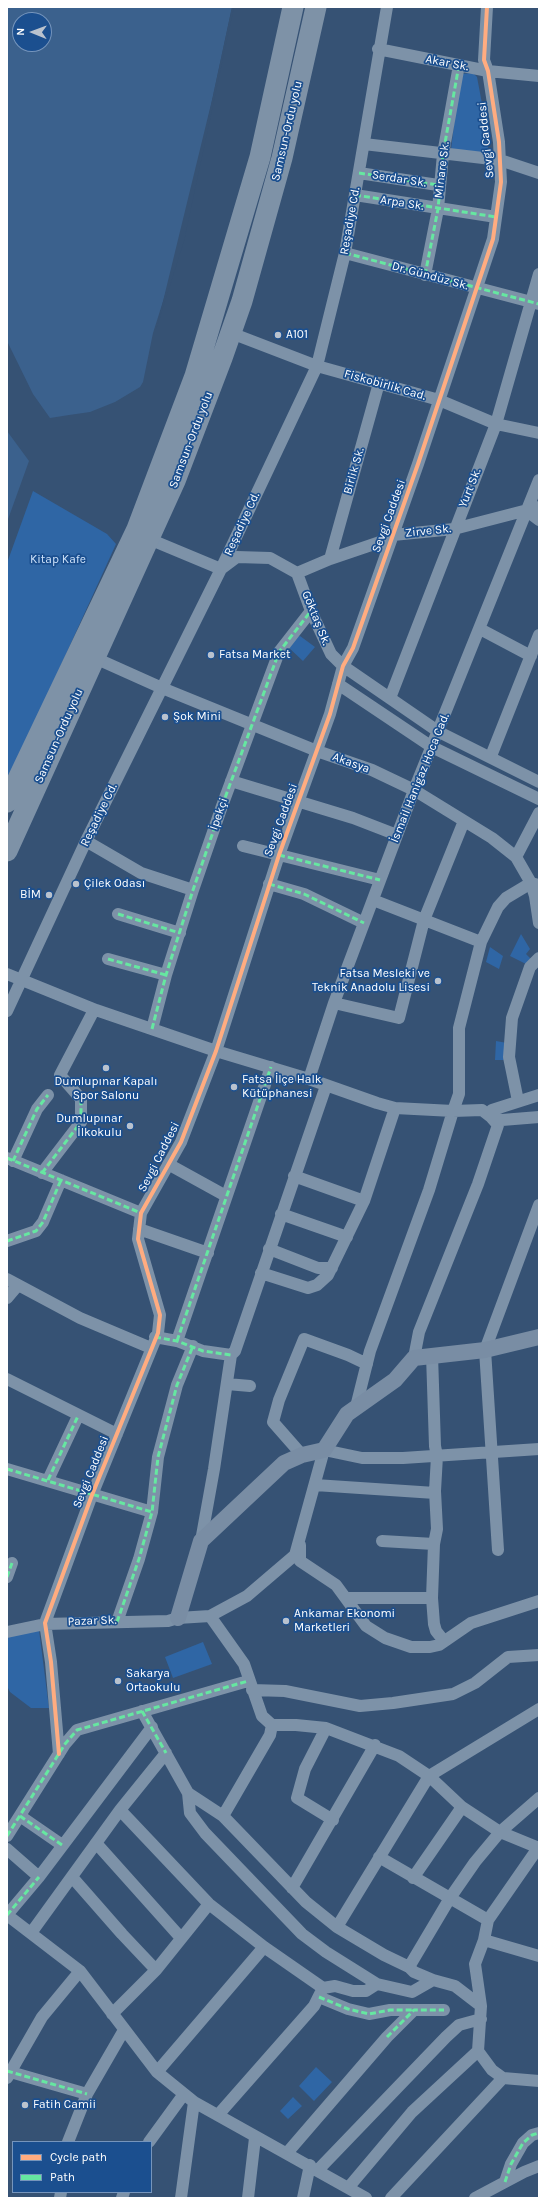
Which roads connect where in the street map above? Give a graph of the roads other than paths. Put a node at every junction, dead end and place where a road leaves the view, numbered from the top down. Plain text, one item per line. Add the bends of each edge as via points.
1 (294, 7) edge
2 (316, 7) edge
3 (387, 7) edge
4 (487, 7) edge
5 (378, 49) junction
6 (459, 65) junction
7 (488, 71) junction
8 (539, 76) edge
9 (364, 144) junction
10 (443, 154) junction
11 (500, 160) junction
12 (359, 173) junction
13 (539, 173) edge
14 (438, 185) junction
15 (355, 195) junction
16 (438, 209) junction
17 (496, 217) junction
18 (344, 253) junction
19 (539, 274) edge
20 (425, 275) junction
21 (477, 289) junction
22 (221, 293) junction
23 (536, 303) edge
24 (231, 333) junction
25 (317, 366) junction
26 (379, 383) junction
27 (439, 400) junction
28 (496, 424) junction
29 (539, 433) edge
30 (539, 480) edge
31 (539, 507) edge
32 (527, 512) junction
33 (539, 520) edge
34 (454, 529) junction
35 (393, 535) junction
36 (149, 539) junction
37 (330, 559) junction
38 (220, 570) junction
39 (297, 573) junction
40 (311, 611) junction
41 (480, 629) junction
42 (539, 635) edge
43 (530, 656) junction
44 (95, 658) junction
45 (343, 666) junction
46 (338, 684) junction
47 (162, 688) junction
48 (390, 698) junction
49 (252, 725) junction
50 (439, 732) junction
51 (432, 747) junction
52 (317, 750) junction
53 (491, 756) junction
54 (231, 782) junction
55 (539, 782) edge
56 (414, 790) junction
57 (539, 799) edge
58 (7, 802) edge
59 (298, 802) junction
60 (539, 813) edge
61 (464, 821) junction
62 (397, 836) junction
63 (86, 841) junction
64 (244, 846) dead end
65 (7, 851) edge
66 (279, 855) junction
67 (516, 858) junction
68 (380, 880) junction
69 (269, 884) junction
70 (535, 884) edge
71 (193, 890) junction
72 (373, 900) junction
73 (118, 914) dead end
74 (424, 920) junction
75 (364, 923) junction
76 (539, 923) edge
77 (180, 933) junction
78 (481, 942) junction
79 (539, 958) edge
80 (108, 959) dead end
81 (7, 974) edge
82 (166, 975) junction
83 (21, 981) junction
84 (334, 1003) junction
85 (94, 1010) junction
86 (7, 1011) edge
87 (152, 1029) junction
88 (216, 1051) junction
89 (271, 1067) junction
90 (309, 1078) junction
91 (326, 1086) junction
92 (48, 1095) dead end
93 (539, 1095) edge
94 (518, 1102) junction
95 (395, 1108) junction
96 (453, 1111) junction
97 (491, 1117) junction
98 (539, 1117) edge
99 (10, 1160) edge
100 (168, 1164) junction
101 (42, 1173) junction
102 (294, 1176) junction
103 (61, 1180) junction
104 (226, 1196) junction
105 (364, 1201) junction
106 (539, 1205) edge
107 (141, 1213) junction
108 (280, 1214) junction
109 (139, 1229) junction
110 (347, 1237) junction
111 (7, 1241) edge
112 (269, 1249) junction
113 (208, 1252) junction
114 (332, 1268) junction
115 (261, 1273) junction
116 (7, 1279) edge
117 (18, 1285) junction
118 (7, 1298) edge
119 (539, 1337) edge
120 (177, 1341) junction
121 (153, 1343) junction
122 (193, 1346) junction
123 (485, 1350) junction
124 (231, 1355) junction
125 (432, 1356) junction
126 (414, 1358) junction
127 (367, 1364) junction
128 (7, 1380) edge
129 (227, 1384) junction
130 (250, 1386) dead end
131 (356, 1407) junction
132 (78, 1416) junction
133 (117, 1434) junction
134 (539, 1449) edge
135 (324, 1450) junction
136 (490, 1451) junction
137 (302, 1455) junction
138 (437, 1456) junction
139 (7, 1469) edge
140 (48, 1480) junction
141 (315, 1485) junction
142 (435, 1493) junction
143 (92, 1495) junction
144 (152, 1512) junction
145 (201, 1541) junction
146 (382, 1541) dead end
147 (299, 1544) junction
148 (434, 1544) junction
149 (498, 1550) dead end
150 (12, 1563) dead end
151 (7, 1576) edge
152 (347, 1598) junction
153 (432, 1598) junction
154 (539, 1601) edge
155 (210, 1616) junction
156 (178, 1618) junction
157 (118, 1621) junction
158 (45, 1624) junction
159 (7, 1631) edge
160 (444, 1641) junction
161 (539, 1655) edge
162 (250, 1685) junction
163 (539, 1709) edge
164 (142, 1711) junction
165 (272, 1725) junction
166 (152, 1727) junction
167 (326, 1728) junction
168 (375, 1745) junction
169 (166, 1753) junction
170 (59, 1754) junction
171 (429, 1776) junction
172 (188, 1793) junction
173 (539, 1798) edge
174 (462, 1807) junction
175 (120, 1810) junction
176 (20, 1816) junction
177 (223, 1816) junction
178 (333, 1820) junction
179 (500, 1832) junction
180 (7, 1836) edge
181 (96, 1843) junction
182 (62, 1845) junction
183 (538, 1848) edge
184 (7, 1849) edge
185 (379, 1857) junction
186 (39, 1877) junction
187 (72, 1877) junction
188 (413, 1878) junction
189 (292, 1888) junction
190 (450, 1898) junction
191 (209, 1904) junction
192 (7, 1915) edge
193 (488, 1920) junction
194 (337, 1927) junction
195 (32, 1933) junction
196 (181, 1938) junction
197 (484, 1940) junction
198 (264, 1947) junction
199 (539, 1956) edge
200 (409, 1968) junction
201 (156, 1970) junction
202 (80, 1971) junction
203 (430, 1982) junction
204 (377, 1984) junction
205 (321, 1992) junction
206 (414, 2010) junction
207 (444, 2010) dead end
208 (481, 2013) junction
209 (112, 2014) junction
210 (124, 2030) junction
211 (478, 2051) junction
212 (156, 2072) junction
213 (8, 2074) edge
214 (503, 2078) junction
215 (539, 2081) edge
216 (87, 2094) junction
217 (184, 2094) junction
218 (194, 2102) junction
219 (218, 2115) junction
220 (539, 2133) edge
221 (255, 2138) junction
222 (68, 2141) edge
223 (150, 2141) edge
224 (287, 2152) junction
225 (539, 2166) edge
226 (314, 2167) junction
227 (505, 2182) junction
228 (348, 2188) junction
229 (181, 2198) edge
230 (248, 2198) edge
231 (303, 2198) edge
232 (366, 2198) edge
233 (391, 2198) edge
234 (475, 2198) edge

1 - 22 highway, Samsun-Ordu yolu via 260,157
2 - 24 highway, Samsun-Ordu yolu via 282,158
3 - 5 street, Reşadiye Cd.
4 - 7 street, Sevgi Caddesi via 484,60
5 - 6 street, Akar Sk.
5 - 9 street, Reşadiye Cd.
6 - 7 street, Akar Sk.
6 - 10 street, Minare Sk.
7 - 8 street, Akar Sk.
7 - 11 street, Sevgi Caddesi
9 - 10 street
9 - 12 street, Reşadiye Cd.
10 - 11 street
10 - 14 street, Minare Sk.
11 - 13 street
11 - 17 street, Sevgi Caddesi via 501,182
12 - 14 street, Serdar Sk.
12 - 15 street, Reşadiye Cd.
14 - 16 street, Minare Sk.
15 - 16 street, Arpa Sk.
15 - 18 street, Reşadiye Cd.
16 - 17 street, Arpa Sk.
16 - 20 street, Minare Sk.
17 - 21 street, Sevgi Caddesi via 493,239
18 - 20 street, Dr. Gündüz Sk.
18 - 25 street, Reşadiye Cd.
19 - 23 street, Yurt Sk.
20 - 21 street, Dr. Gündüz Sk.
21 - 23 street, Dr. Gündüz Sk.
21 - 27 street, Sevgi Caddesi
22 - 24 highway via 216,326
22 - 58 highway, Samsun-Ordu yolu via 195,376 137,529
23 - 28 street, Yurt Sk.
24 - 25 street, Fiskobirlik Cad.
24 - 36 highway, Samsun-Ordu yolu via 176,481
25 - 26 street, Fiskobirlik Cad.
25 - 38 street, Reşadiye Cd.
26 - 27 street, Fiskobirlik Cad.
26 - 37 street, Birlik Sk.
27 - 28 street, Fiskobirlik Cad.
27 - 35 street, Sevgi Caddesi
28 - 29 street, Fiskobirlik Cad.
28 - 34 street, Yurt Sk.
30 - 32 street, İsmail Hanigaz Hoca Cad.
31 - 32 street, Zirve Sk.
32 - 33 street
32 - 34 street, Zirve Sk.
32 - 41 street, İsmail Hanigaz Hoca Cad.
34 - 35 street, Zirve Sk.
34 - 48 street, Yurt Sk.
35 - 37 street, Zirve Sk. via 383,541
35 - 45 street, Sevgi Caddesi via 353,648
36 - 38 street
36 - 44 highway, Samsun-Ordu yolu
37 - 39 street, Zirve Sk.
38 - 39 street via 237,557 270,558
38 - 47 street, Reşadiye Cd.
39 - 40 street, Göktaş Sk.
40 - 45 street, Göktaş Sk. via 331,654
40 - 49 street, İpekçi via 279,652
41 - 43 street
41 - 50 street, İsmail Hanigaz Hoca Cad.
42 - 43 street
43 - 53 street
44 - 47 street, Akasya
44 - 65 highway, Samsun-Ordu yolu
45 - 46 street, Sevgi Caddesi
45 - 48 street, Göktaş Sk.
46 - 51 street
46 - 52 street, Sevgi Caddesi
47 - 49 street, Akasya
47 - 63 street, Reşadiye Cd.
48 - 50 street, Göktaş Sk.
49 - 52 street, Akasya
49 - 54 street, İpekçi
50 - 51 street, İsmail Hanigaz Hoca Cad.
50 - 53 street, Göktaş Sk.
51 - 56 street, İsmail Hanigaz Hoca Cad.
51 - 57 street
52 - 56 street, Akasya via 372,770
52 - 59 street, Sevgi Caddesi
53 - 55 street, Göktaş Sk.
54 - 59 street
54 - 71 street, İpekçi
56 - 61 street, Akasya
56 - 62 street, İsmail Hanigaz Hoca Cad.
59 - 62 street via 353,818
59 - 66 street, Sevgi Caddesi
60 - 67 street
61 - 67 street, Akasya via 492,838
61 - 74 street
62 - 68 street, İsmail Hanigaz Hoca Cad.
63 - 71 street via 141,873
63 - 83 street, Reşadiye Cd.
64 - 66 street
66 - 68 street
66 - 69 street, Sevgi Caddesi
67 - 70 street, Akasya
68 - 72 street, İsmail Hanigaz Hoca Cad.
69 - 75 street via 304,894
69 - 88 street, Sevgi Caddesi
70 - 76 street, Akasya
70 - 78 street via 506,898 498,907
71 - 77 street, İpekçi
72 - 74 street
72 - 75 street, İsmail Hanigaz Hoca Cad.
73 - 77 street
74 - 78 street
74 - 84 street via 398,1018
75 - 84 street, İsmail Hanigaz Hoca Cad.
77 - 82 street, İpekçi
78 - 96 street via 459,1028 459,1094
79 - 94 street via 530,967 512,1018 509,1057
80 - 82 street
81 - 83 street
82 - 87 street, İpekçi
83 - 85 street
83 - 86 street, Reşadiye Cd.
84 - 90 street, İsmail Hanigaz Hoca Cad.
85 - 87 street
85 - 101 street via 60,1074 81,1099 81,1122
87 - 88 street
88 - 89 street
88 - 100 street, Sevgi Caddesi via 181,1142
89 - 90 street
89 - 104 street
90 - 91 street
91 - 95 street
91 - 102 street
92 - 99 street via 37,1109
93 - 94 street
94 - 97 street via 492,1110
95 - 96 street
95 - 105 street
96 - 97 street via 482,1110
96 - 127 street
97 - 98 street via 502,1120
97 - 126 street via 498,1125 478,1184 419,1332
99 - 101 street
100 - 104 street
100 - 107 street, Sevgi Caddesi
101 - 103 street
102 - 105 street
102 - 108 street
103 - 107 street
103 - 111 street via 43,1222 36,1231
104 - 113 street
105 - 110 street
106 - 123 street
107 - 109 street, Sevgi Caddesi
108 - 110 street
108 - 112 street
109 - 113 street
109 - 121 street, Sevgi Caddesi via 138,1239 160,1315 158,1333
110 - 114 street
112 - 114 street via 318,1268
112 - 115 street
113 - 120 street
114 - 115 street via 317,1285 308,1288
115 - 124 street
116 - 117 street
117 - 118 street
117 - 121 street via 80,1318
119 - 123 street
120 - 121 street
120 - 122 street
121 - 133 street, Sevgi Caddesi
122 - 124 street via 203,1351
122 - 144 street via 177,1385 158,1457
123 - 125 street
123 - 136 street
124 - 129 street
125 - 126 street
125 - 138 street via 434,1446
126 - 131 street via 395,1380
127 - 131 street
127 - 137 street via 304,1340 279,1400 273,1422
128 - 132 street
129 - 130 street
129 - 145 street
131 - 135 street via 347,1414
132 - 133 street
132 - 140 street
133 - 143 street, Sevgi Caddesi
134 - 136 street
135 - 137 street
135 - 138 street via 362,1458
135 - 141 street
136 - 138 street
136 - 149 street
137 - 145 street via 284,1463
138 - 142 street
139 - 140 street
140 - 143 street
141 - 142 street
141 - 147 street
142 - 148 street via 437,1529
143 - 144 street
143 - 158 street, Sevgi Caddesi
144 - 157 street
145 - 156 street
146 - 148 street
147 - 152 street via 300,1561 336,1585
147 - 155 street via 295,1555 247,1596
148 - 153 street
150 - 151 street
152 - 153 street
152 - 160 street via 366,1626 385,1638 411,1647 430,1647
153 - 160 street via 434,1624
154 - 160 street via 471,1623
155 - 156 street, Pazar Sk.
155 - 162 street via 244,1664
156 - 157 street, Pazar Sk.
157 - 158 street, Pazar Sk.
158 - 159 street, Pazar Sk.
158 - 170 street
161 - 162 street via 508,1657 475,1683 453,1694 393,1703 360,1706
162 - 164 street
162 - 165 street via 262,1716
163 - 171 street
164 - 166 street
164 - 170 street via 76,1730
165 - 167 street
165 - 177 street via 270,1735
166 - 169 street
166 - 182 street
167 - 168 street
167 - 178 street via 305,1769 297,1798
168 - 171 street via 399,1756
168 - 178 street
169 - 172 street
169 - 175 street
170 - 176 street
171 - 174 street
171 - 185 street
172 - 177 street
172 - 204 street via 190,1813 205,1833 302,1934
173 - 179 street
174 - 179 street
174 - 188 street
175 - 181 street
175 - 191 street
176 - 180 street
176 - 182 street
177 - 189 street
178 - 189 street
179 - 183 street
179 - 190 street
181 - 187 street
181 - 196 street
182 - 186 street
183 - 193 street
184 - 186 street
185 - 188 street
185 - 194 street
186 - 192 street
187 - 195 street
187 - 201 street
188 - 190 street
189 - 194 street
190 - 193 street
190 - 200 street
191 - 196 street
191 - 198 street
192 - 195 street
193 - 197 street
194 - 200 street
195 - 202 street
196 - 201 street
197 - 199 street
197 - 208 street via 475,1964
198 - 205 street
198 - 212 street
200 - 203 street
201 - 209 street
202 - 209 street
202 - 213 street via 42,2016
203 - 204 street via 412,1992
203 - 208 street via 455,1986
204 - 205 street via 366,1991 353,1991 335,1986
205 - 206 street via 348,2009 369,2014 390,2010
205 - 219 street via 314,2006
206 - 207 street
206 - 224 street via 387,2037
208 - 211 street
208 - 226 street via 459,2025
209 - 210 street
210 - 212 street
210 - 216 street
211 - 214 street via 492,2070
211 - 228 street via 412,2112
212 - 217 street
213 - 216 street
214 - 215 street
214 - 233 street
216 - 222 street
217 - 218 street
217 - 223 street
218 - 219 street
218 - 229 street
219 - 221 street
220 - 227 street via 522,2143
221 - 224 street
221 - 230 street
224 - 226 street
225 - 227 street
226 - 228 street
226 - 231 street
227 - 234 street
228 - 232 street

